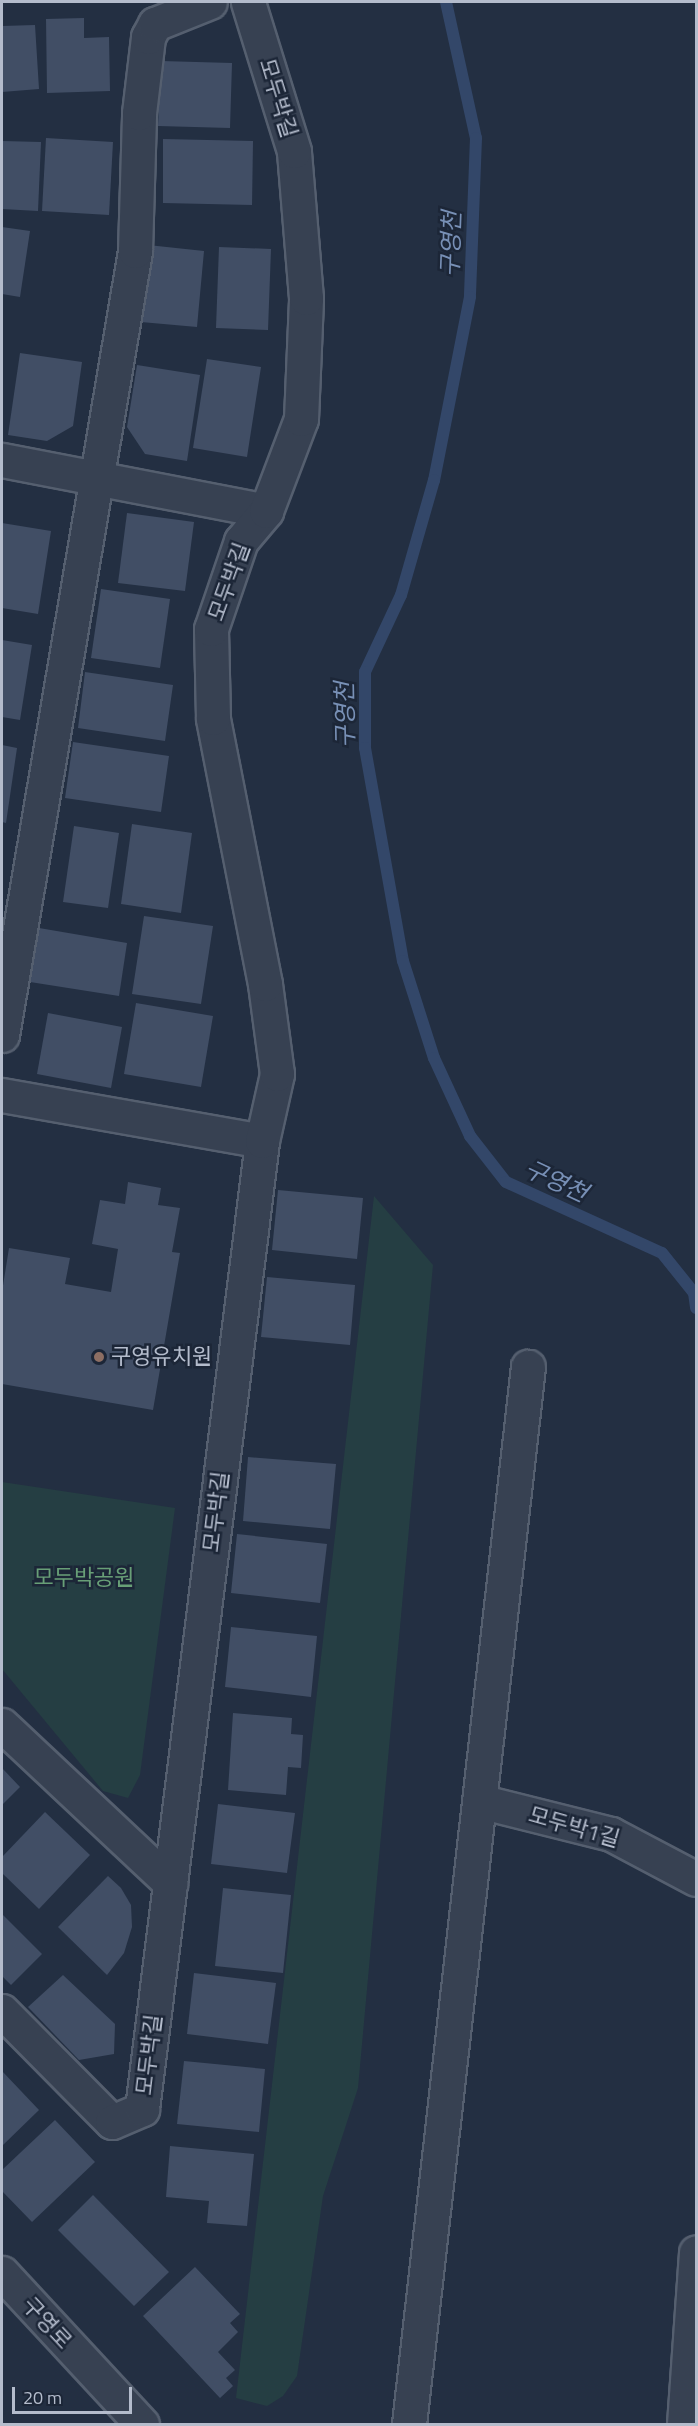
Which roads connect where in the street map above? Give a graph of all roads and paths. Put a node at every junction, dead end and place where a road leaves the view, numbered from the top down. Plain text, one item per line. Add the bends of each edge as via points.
1 (210, 2) edge
2 (248, 2) edge
3 (2, 460) edge
4 (99, 478) junction
5 (266, 511) junction
6 (2, 1035) edge
7 (2, 1095) edge
8 (262, 1141) junction
9 (528, 1367) dead end
10 (2, 1725) edge
11 (479, 1801) junction
12 (696, 1879) edge
13 (170, 1883) junction
14 (2, 2011) edge
15 (696, 2252) edge
16 (2, 2274) edge
17 (142, 2424) edge
18 (409, 2424) edge
19 (684, 2424) edge

1 - 4 street via 155,24 148,37 139,113 135,251
2 - 5 street, 모두박길 via 294,151 306,298 301,419
3 - 4 street
4 - 5 street
4 - 6 street
5 - 8 street, 모두박길 via 241,541 211,629 213,718 265,984 277,1074
7 - 8 street
8 - 13 street, 모두박길
9 - 11 street
10 - 13 street
11 - 12 street, 모두박1길 via 611,1834
11 - 18 street
13 - 14 street, 모두박길 via 142,2109 112,2122
15 - 19 street
16 - 17 street, 구영로

